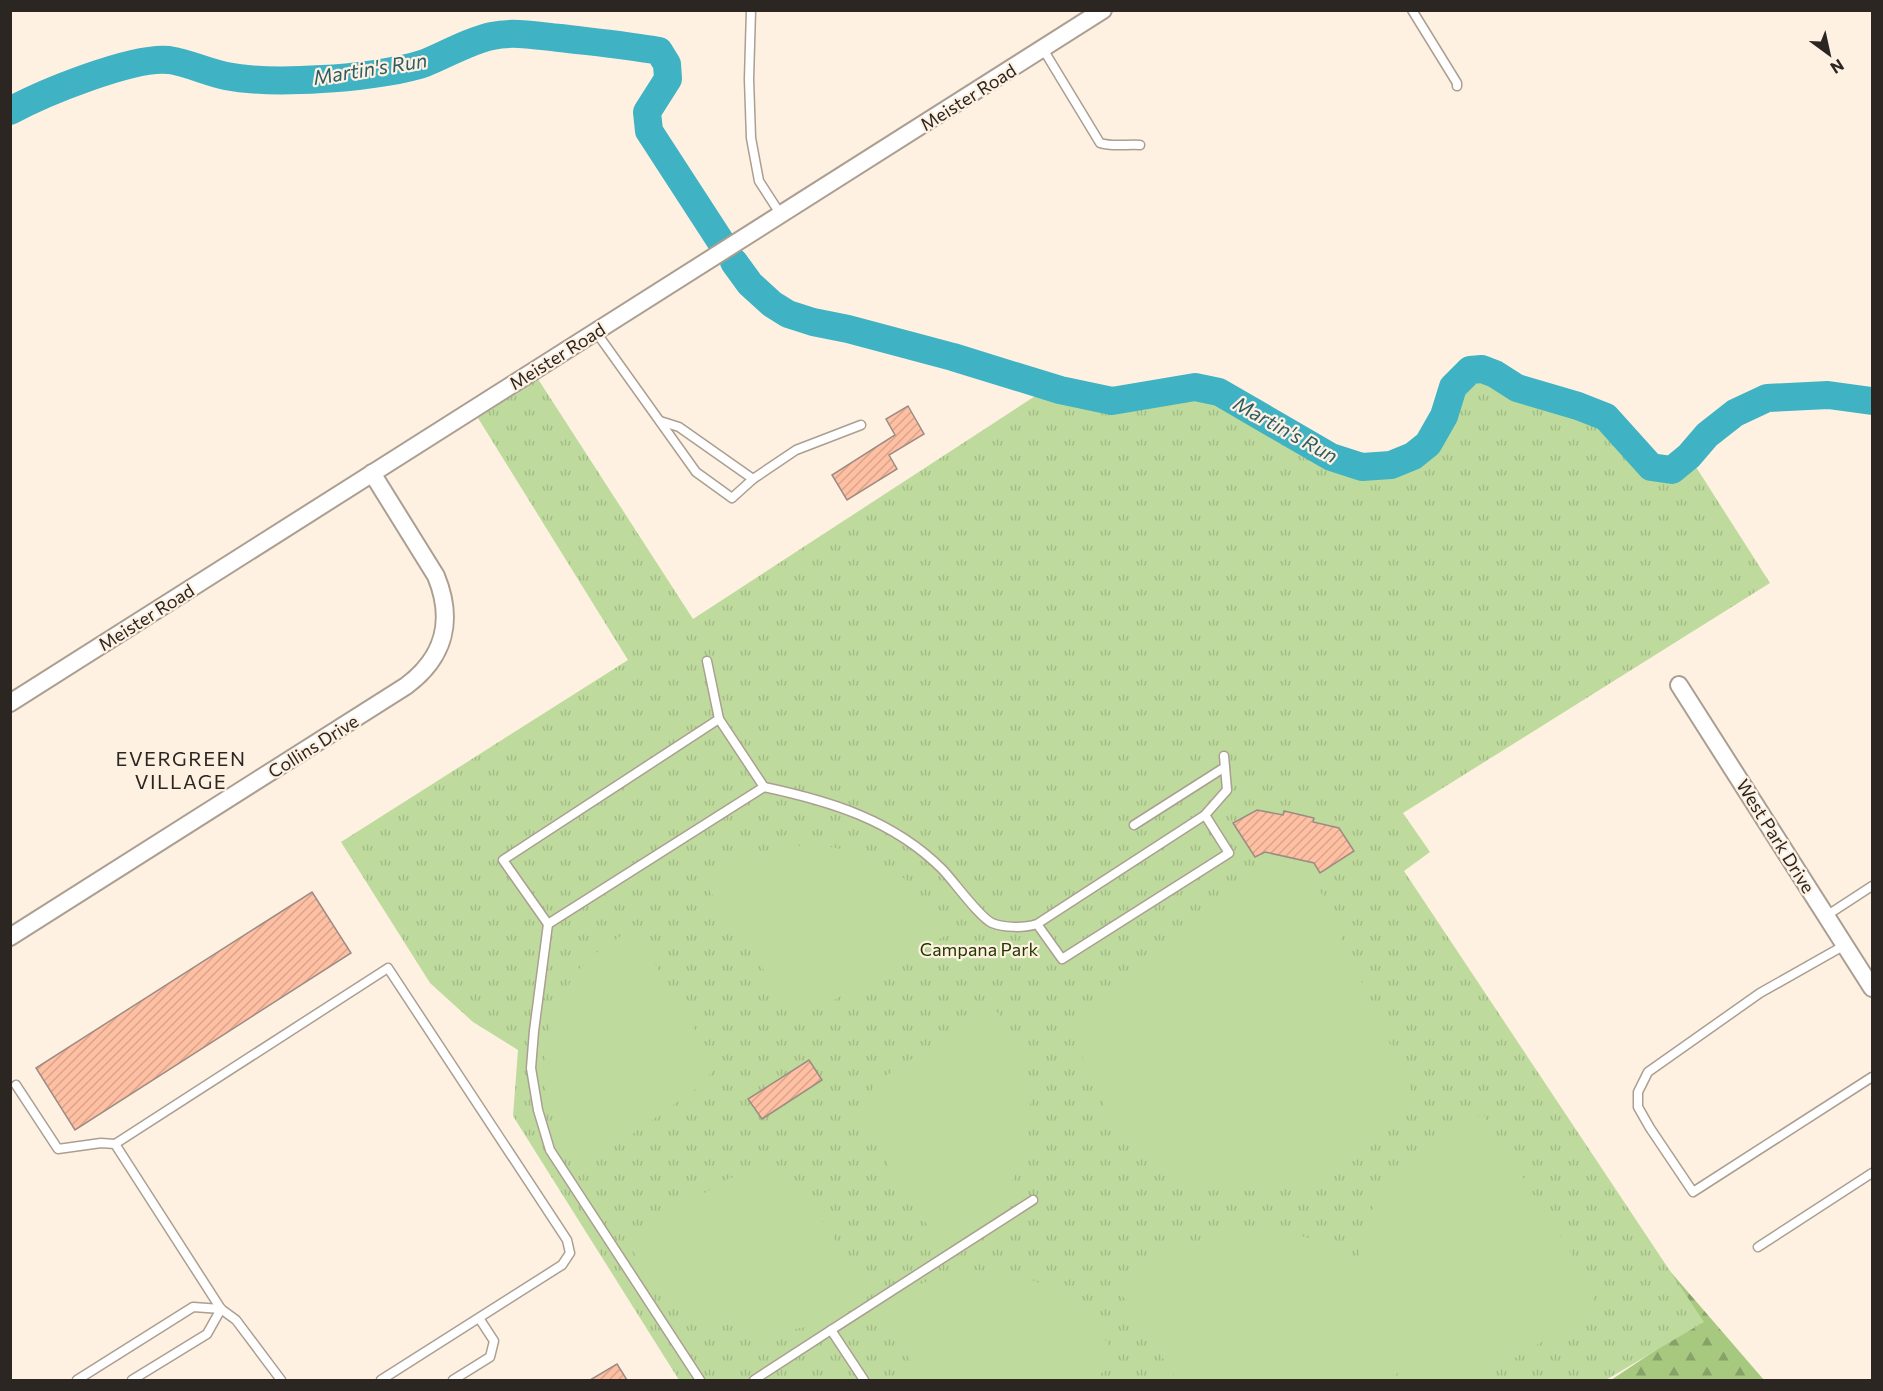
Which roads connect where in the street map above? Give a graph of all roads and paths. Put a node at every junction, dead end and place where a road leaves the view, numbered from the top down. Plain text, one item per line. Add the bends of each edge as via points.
1 (752, 10) edge
2 (1103, 10) edge
3 (1412, 10) edge
4 (1042, 50) junction
5 (1457, 86) dead end
6 (1140, 146) dead end
7 (781, 215) junction
8 (596, 332) junction
9 (660, 421) junction
10 (861, 424) dead end
11 (372, 473) junction
12 (753, 479) junction
13 (706, 661) dead end
14 (1679, 685) dead end
15 (10, 703) edge
16 (719, 720) junction
17 (1224, 756) dead end
18 (1225, 766) junction
19 (764, 787) junction
20 (1205, 815) junction
21 (1134, 825) dead end
22 (1872, 886) edge
23 (1826, 916) junction
24 (548, 924) junction
25 (1037, 924) junction
26 (10, 937) edge
27 (1845, 945) junction
28 (1872, 988) edge
29 (1872, 1077) edge
30 (16, 1086) dead end
31 (115, 1144) junction
32 (1872, 1173) edge
33 (1033, 1200) dead end
34 (1758, 1247) dead end
35 (221, 1309) junction
36 (479, 1318) junction
37 (831, 1330) junction
38 (77, 1380) edge
39 (132, 1380) edge
40 (281, 1380) edge
41 (381, 1380) edge
42 (453, 1380) edge
43 (700, 1380) edge
44 (754, 1380) edge
45 (864, 1380) edge

1 - 7 lane via 751,138 759,180
2 - 4 street, Meister Road
3 - 5 lane
4 - 6 lane via 1100,143
4 - 7 street, Meister Road
7 - 8 street, Meister Road
8 - 9 lane
8 - 11 street, Meister Road
9 - 12 lane via 679,427
9 - 12 lane via 696,472 732,498
10 - 12 lane via 796,450
11 - 15 street, Meister Road
11 - 26 street, Collins Drive via 442,590 444,633 432,660 406,686
13 - 16 lane
14 - 23 street, West Park Drive
16 - 19 lane
16 - 24 lane via 503,860
17 - 18 lane
18 - 20 lane via 1227,790
18 - 21 lane
19 - 24 lane
19 - 25 lane via 818,799 888,827 942,869 991,923 1024,928
20 - 25 lane
20 - 25 lane via 1229,853 1062,959
22 - 23 lane
23 - 27 street, West Park Drive
24 - 43 lane via 531,1068 550,1150
27 - 28 street, West Park Drive
27 - 29 lane via 1760,993 1648,1072 1638,1092 1638,1107 1693,1192
30 - 31 lane via 58,1149
31 - 35 lane
31 - 36 lane via 388,968 567,1240 570,1253 562,1265
32 - 34 lane
33 - 37 lane
35 - 38 lane via 194,1307
35 - 39 lane via 207,1334
35 - 40 lane via 236,1320
36 - 41 lane
36 - 42 lane via 494,1341 490,1357
37 - 44 lane
37 - 45 lane

